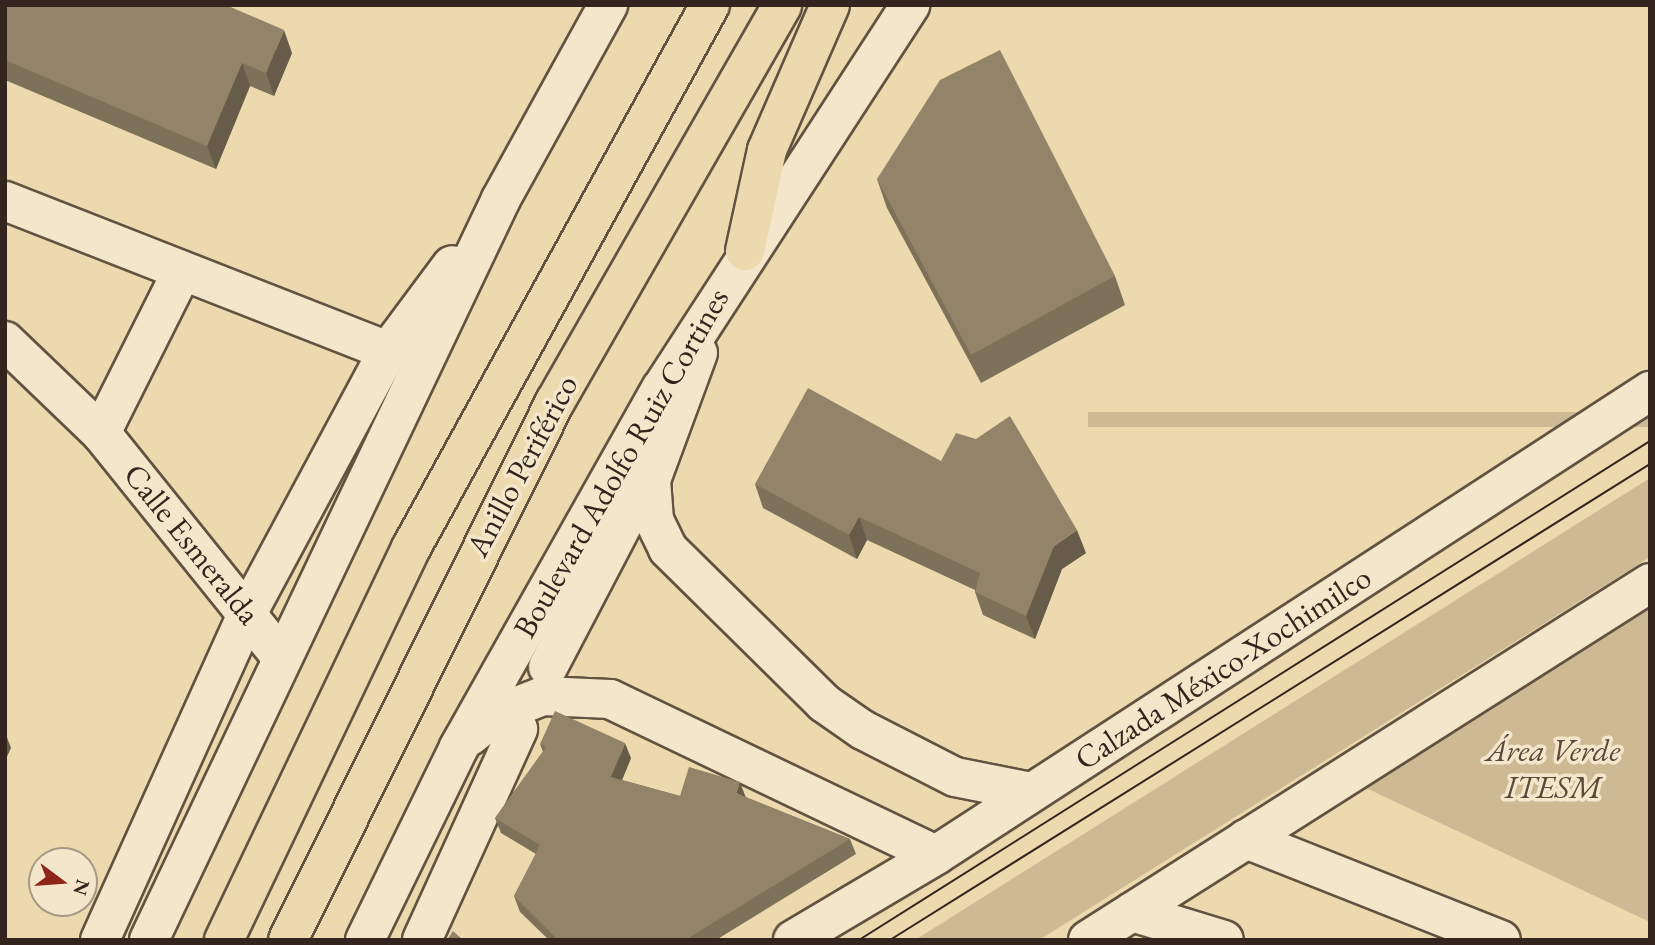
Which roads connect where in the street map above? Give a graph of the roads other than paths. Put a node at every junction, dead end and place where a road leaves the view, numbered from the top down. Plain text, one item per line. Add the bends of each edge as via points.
1 (608, 5) edge
2 (710, 5) edge
3 (782, 5) edge
4 (830, 5) edge
5 (910, 5) edge
6 (501, 199) junction
7 (5, 201) edge
8 (745, 251) junction
9 (182, 271) junction
10 (710, 307) junction
11 (5, 341) edge
12 (388, 351) junction
13 (1650, 391) edge
14 (101, 432) junction
15 (656, 460) junction
16 (1650, 583) edge
17 (249, 610) junction
18 (281, 657) junction
19 (548, 667) dead end
20 (518, 729) dead end
21 (459, 747) junction
22 (1031, 792) junction
23 (1246, 839) junction
24 (936, 855) junction
25 (1132, 912) junction
26 (1485, 937) edge
27 (1212, 938) edge
28 (100, 940) edge
29 (149, 940) edge
30 (223, 940) edge
31 (288, 940) edge
32 (365, 940) edge
33 (422, 940) edge
34 (793, 940) edge
35 (1088, 940) edge

1 - 6 main road
2 - 30 highway, Anillo Periférico via 411,548
3 - 31 highway, Anillo Periférico via 636,255 465,573
4 - 8 highway via 767,150
5 - 8 main road, Boulevard Adolfo Ruiz Cortines
6 - 12 main road
6 - 18 main road
7 - 9 main road
8 - 10 main road, Boulevard Adolfo Ruiz Cortines
9 - 12 main road
9 - 14 main road, Calle Esmeralda
10 - 15 main road via 683,404
10 - 21 main road, Boulevard Adolfo Ruiz Cortines
11 - 14 main road, Calle Esmeralda
12 - 17 main road
13 - 22 main road, Calzada México-Xochimilco
14 - 17 main road, Calle Esmeralda
15 - 19 main road
15 - 22 main road via 651,501 668,549 824,703 928,766 974,783
16 - 23 main road
17 - 18 main road, Calle Esmeralda
17 - 28 main road
18 - 29 main road
20 - 33 main road
21 - 24 main road via 497,715 543,696 587,695 630,707
21 - 32 main road, Boulevard Adolfo Ruiz Cortines
22 - 24 main road, Calzada México-Xochimilco
23 - 25 main road
23 - 26 main road
24 - 34 main road, Calzada México-Xochimilco
25 - 27 main road
25 - 35 main road

